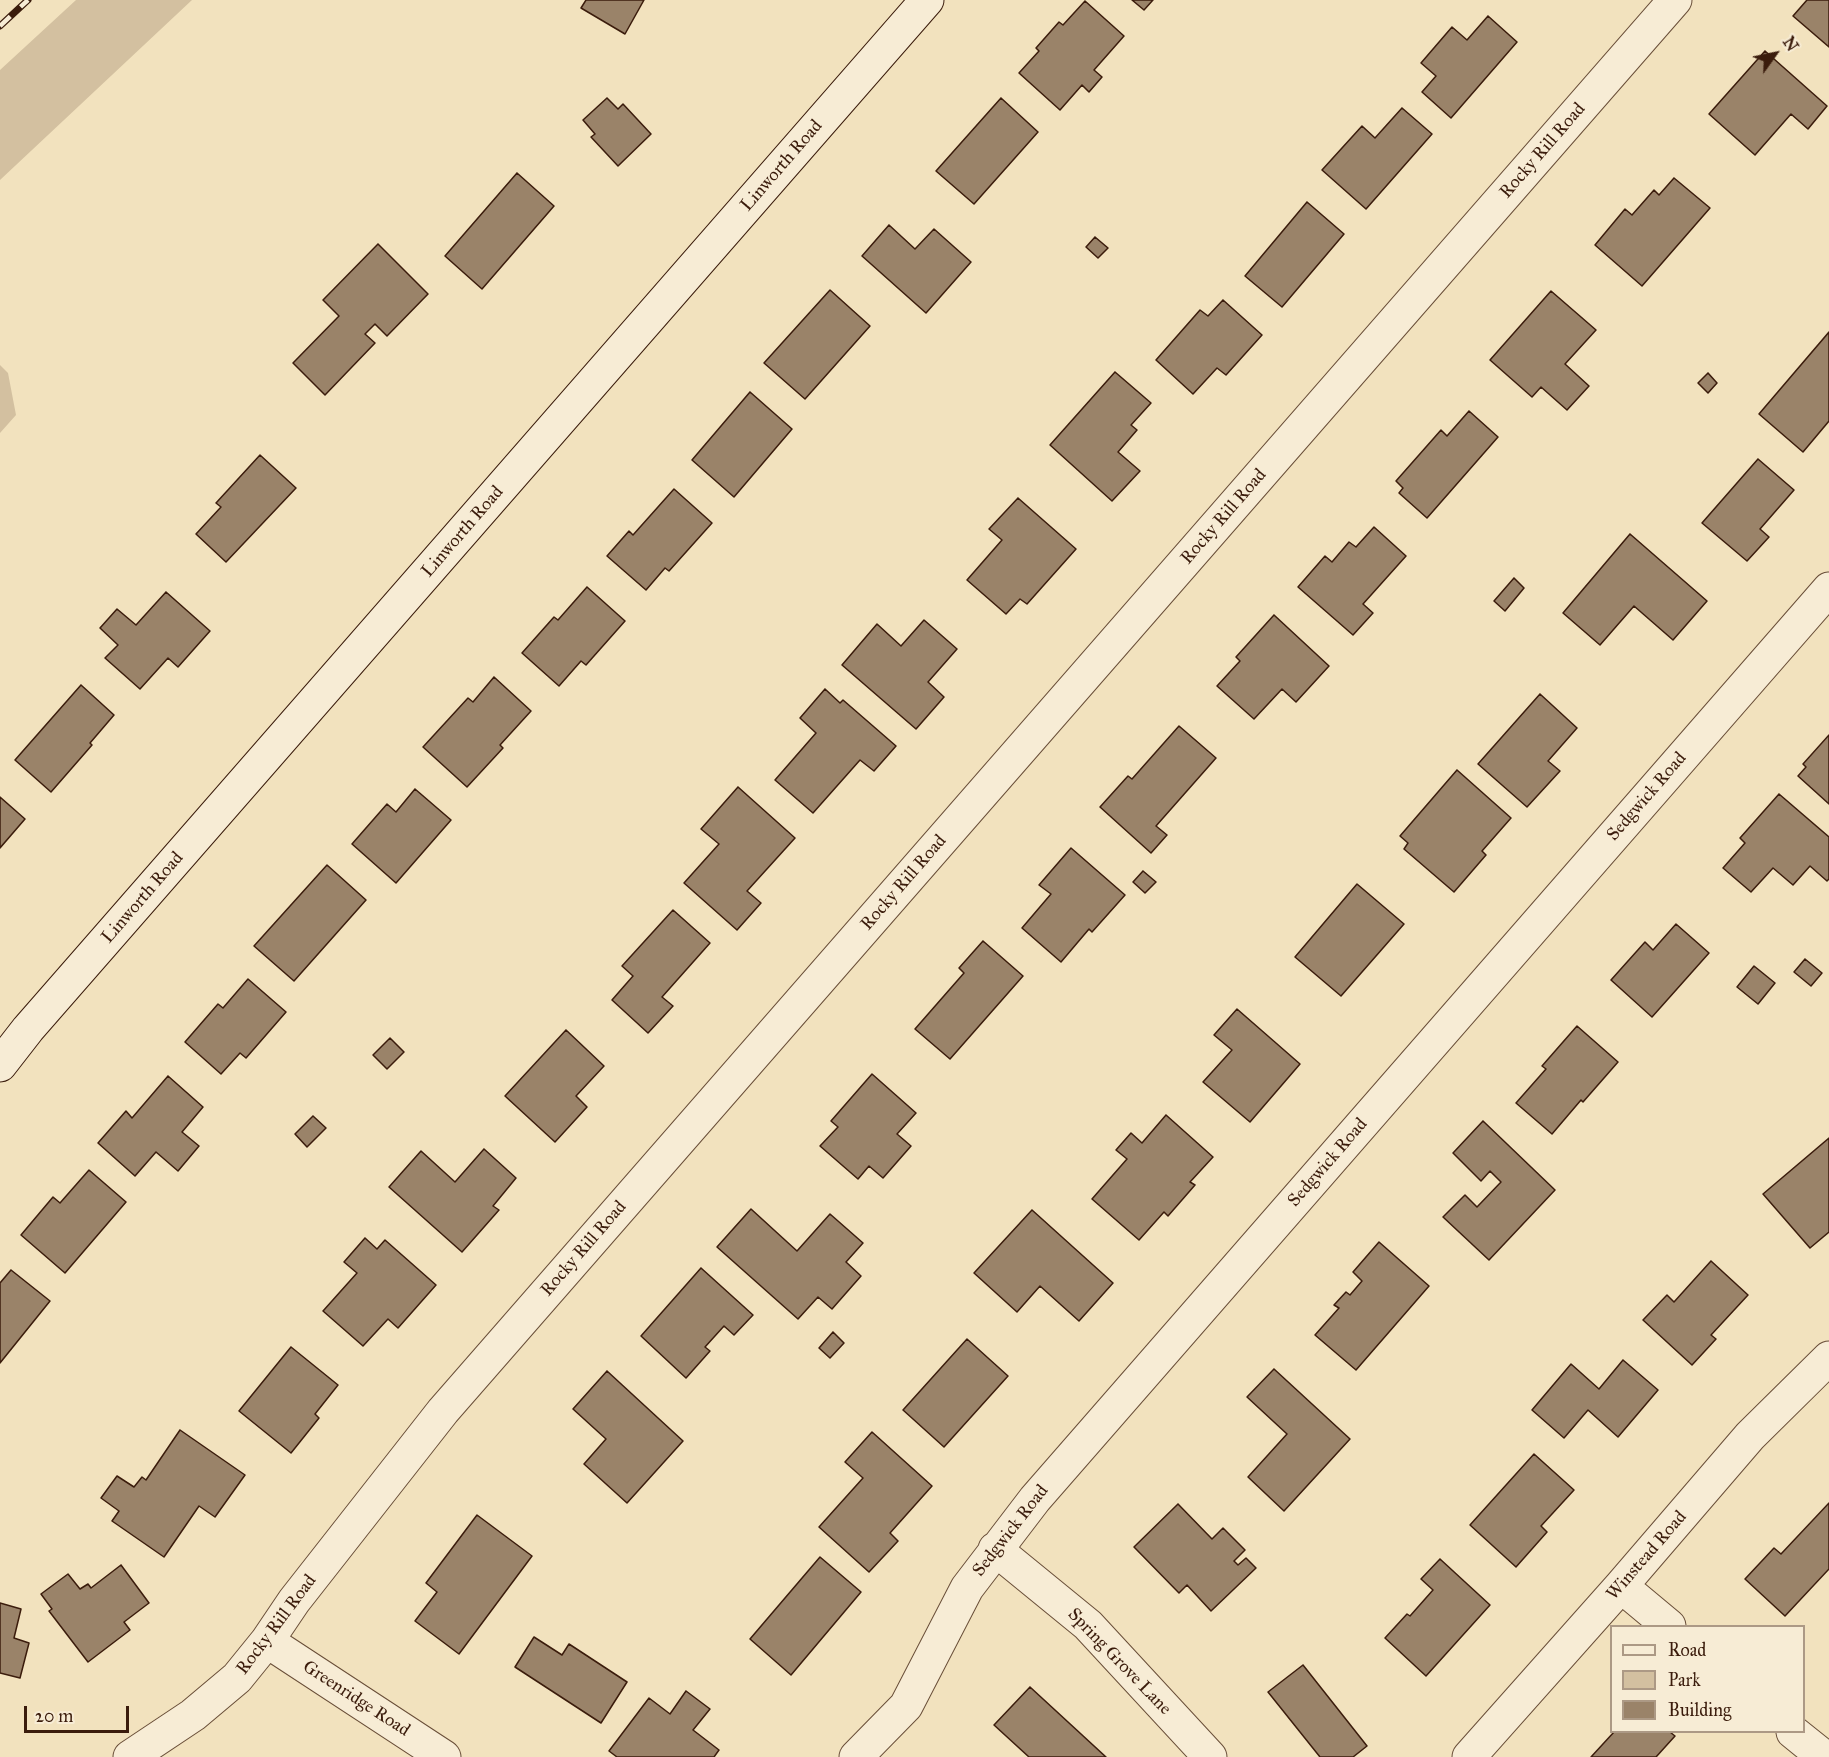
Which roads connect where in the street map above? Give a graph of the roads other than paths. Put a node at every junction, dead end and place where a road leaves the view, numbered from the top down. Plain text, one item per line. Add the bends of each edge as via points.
1 (927, 0) edge
2 (1675, 0) edge
3 (1829, 589) edge
4 (0, 1065) edge
5 (1829, 1358) edge
6 (996, 1549) junction
7 (1622, 1586) junction
8 (1668, 1625) edge
9 (267, 1641) junction
10 (1795, 1733) edge
11 (130, 1757) edge
12 (444, 1757) edge
13 (856, 1757) edge
14 (1210, 1757) edge
15 (1469, 1757) edge
16 (1824, 1757) edge

1 - 4 street, Linworth Road
2 - 9 street, Rocky Rill Road via 443,1411
3 - 6 street, Sedgwick Road via 1035,1499
5 - 7 street, Winstead Road via 1750,1436
6 - 13 street, Sedgwick Road via 967,1588 906,1706
6 - 14 street, Spring Grove Lane via 1088,1625
7 - 8 street
7 - 15 street, Winstead Road
9 - 11 street, Rocky Rill Road via 237,1678 202,1708
9 - 12 street, Greenridge Road
10 - 16 street

